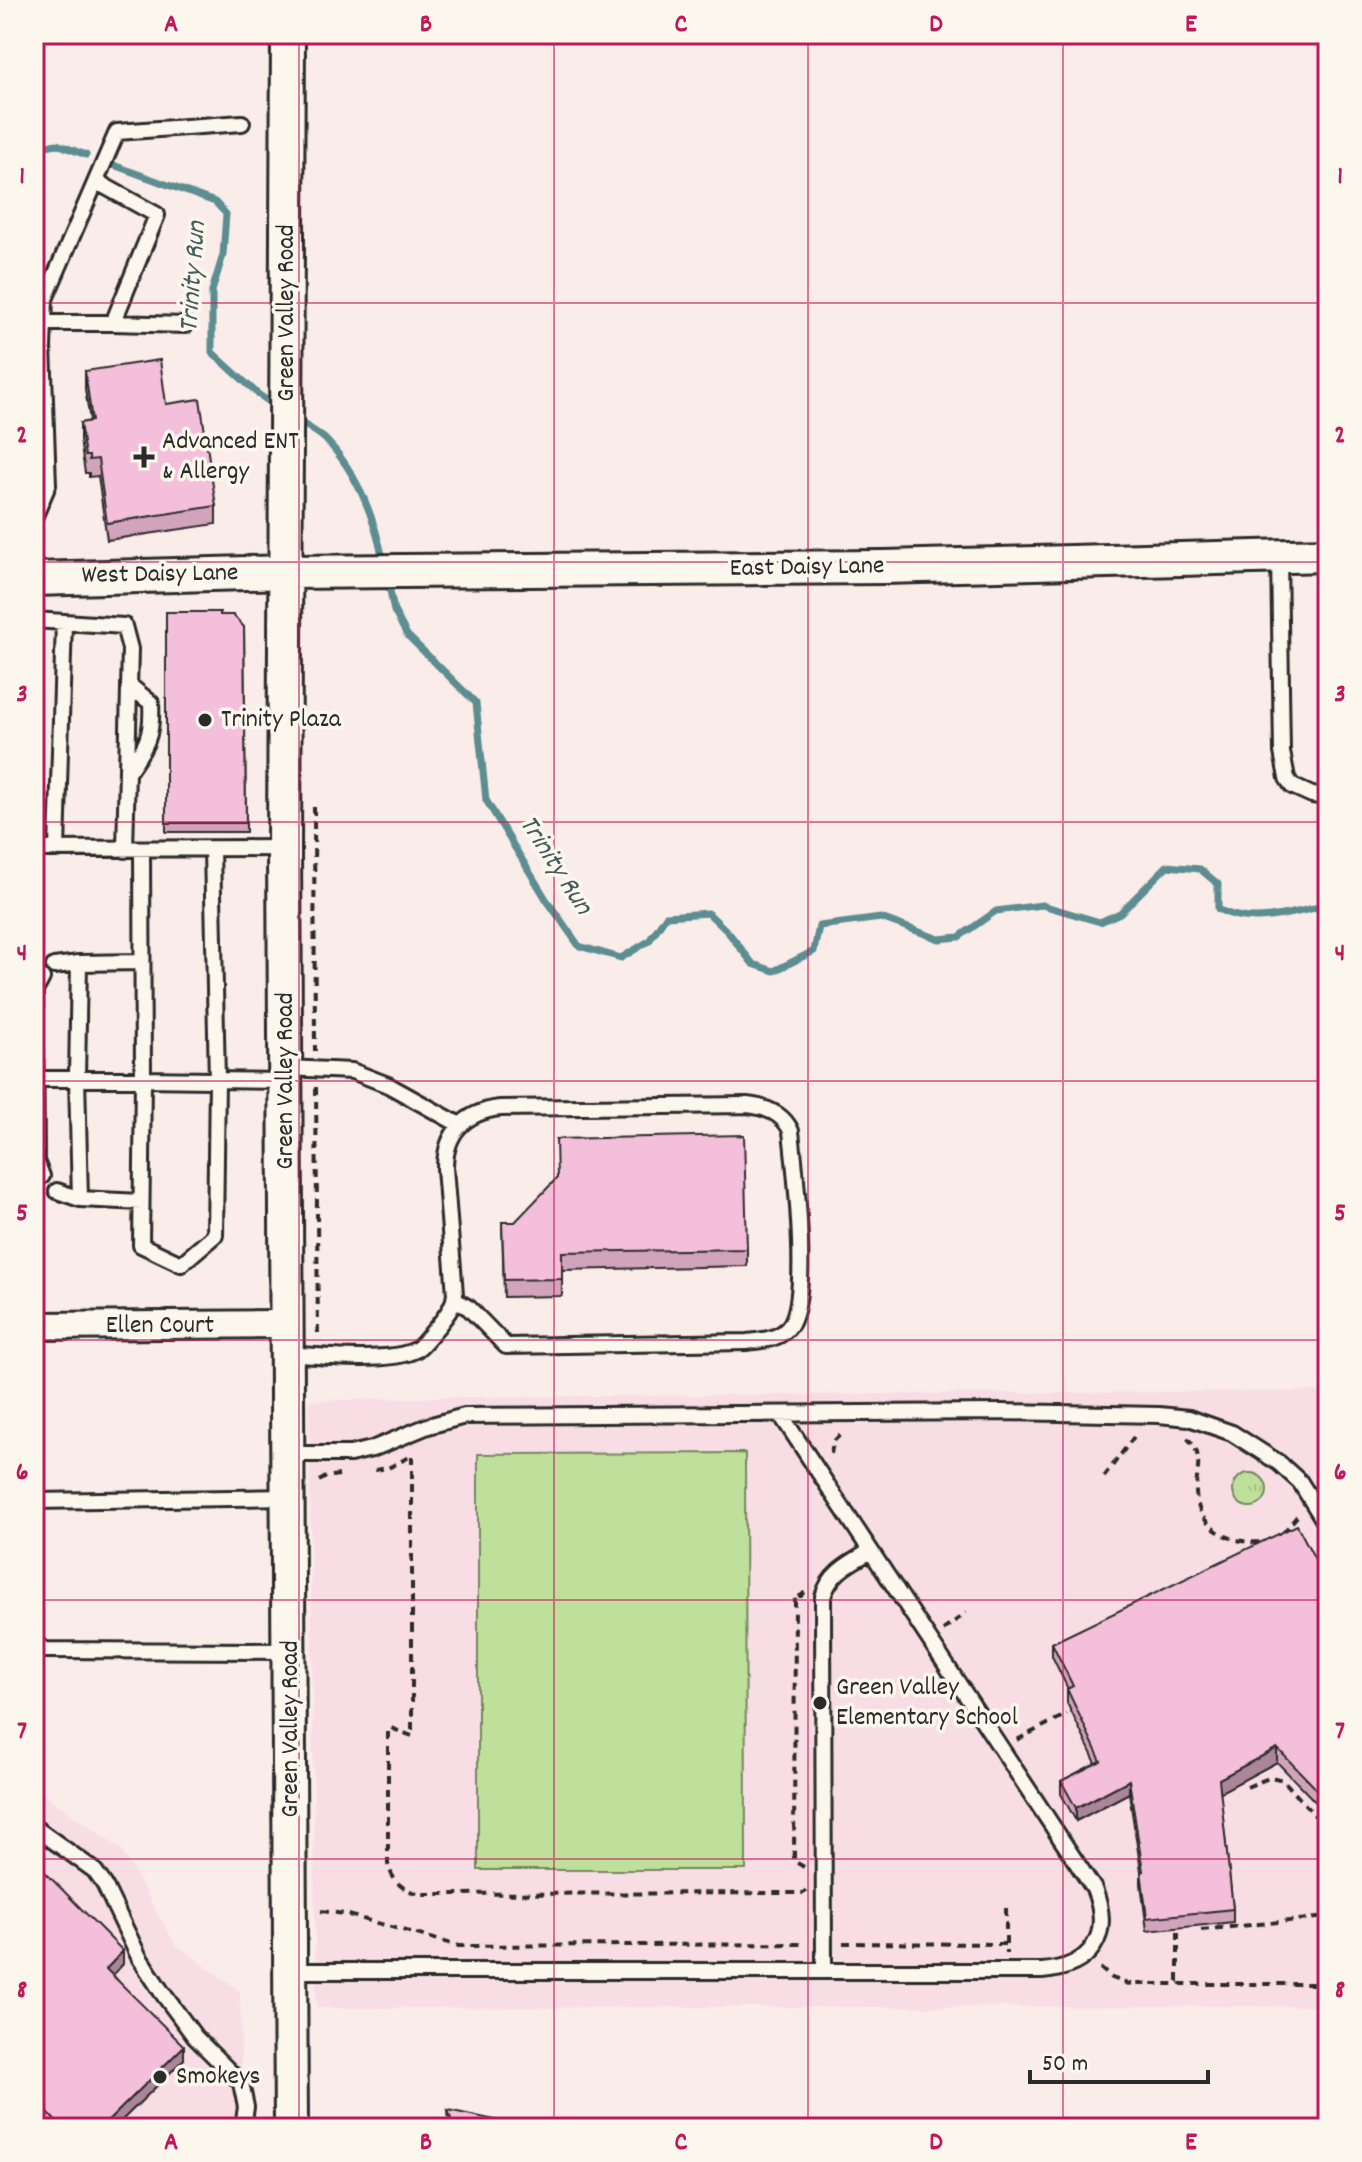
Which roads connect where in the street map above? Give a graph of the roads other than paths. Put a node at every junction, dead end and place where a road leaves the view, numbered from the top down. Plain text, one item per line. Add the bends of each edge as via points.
1 (288, 34) edge
2 (242, 123) dead end
3 (97, 182) junction
4 (44, 323) junction
5 (113, 323) junction
6 (186, 325) dead end
7 (34, 518) edge
8 (1328, 555) edge
9 (1279, 556) junction
10 (286, 572) junction
11 (34, 579) edge
12 (34, 620) edge
13 (64, 622) junction
14 (129, 685) junction
15 (127, 773) junction
16 (1328, 797) edge
17 (284, 848) junction
18 (34, 849) edge
19 (57, 849) junction
20 (142, 849) junction
21 (212, 849) junction
22 (125, 850) junction
23 (141, 962) junction
24 (79, 963) junction
25 (54, 966) dead end
26 (42, 978) dead end
27 (296, 1073) junction
28 (77, 1078) junction
29 (36, 1079) edge
30 (143, 1079) junction
31 (217, 1080) junction
32 (460, 1125) junction
33 (42, 1176) dead end
34 (57, 1191) dead end
35 (80, 1199) junction
36 (141, 1202) junction
37 (455, 1300) junction
38 (34, 1326) edge
39 (297, 1345) junction
40 (781, 1415) junction
41 (289, 1454) junction
42 (290, 1497) junction
43 (34, 1501) edge
44 (1328, 1527) edge
45 (869, 1552) junction
46 (34, 1641) edge
47 (290, 1651) junction
48 (34, 1827) edge
49 (292, 1971) junction
50 (824, 1971) junction
51 (243, 2128) edge
52 (291, 2128) edge

1 - 10 street, Green Valley Road
2 - 3 lane via 117,132
3 - 4 lane via 45,299
3 - 5 lane via 157,215
4 - 5 lane
4 - 7 lane via 48,485
5 - 6 lane
8 - 9 street, East Daisy Lane
9 - 10 street, East Daisy Lane via 884,567
9 - 16 lane via 1284,767 1292,786
10 - 11 street, West Daisy Lane
10 - 17 street, Green Valley Road
12 - 13 lane
13 - 14 lane via 124,626 130,649
13 - 19 lane
14 - 15 lane
14 - 15 lane via 151,703 152,727 147,745
15 - 22 lane
17 - 21 lane
17 - 27 street, Green Valley Road
18 - 19 lane
19 - 22 lane
20 - 21 lane
20 - 22 lane
20 - 23 lane
21 - 31 lane
23 - 24 lane
23 - 30 lane
24 - 25 lane
24 - 28 lane
26 - 29 lane via 35,991
27 - 31 lane
27 - 32 lane via 352,1071
27 - 39 street, Green Valley Road
28 - 29 lane
28 - 30 lane
28 - 35 lane
29 - 33 lane via 36,1161
30 - 31 lane
30 - 36 lane
31 - 36 lane via 215,1235 181,1264 141,1245
32 - 37 lane via 445,1158
32 - 37 lane via 479,1112 500,1108 768,1109 791,1131 799,1281 790,1326 775,1338 747,1342 506,1346
34 - 35 lane
35 - 36 lane
37 - 39 lane via 425,1341 403,1354
38 - 39 street, Ellen Court
39 - 41 street, Green Valley Road
40 - 41 lane via 465,1416 350,1454
40 - 44 lane via 1002,1412 1189,1418 1232,1433 1279,1463 1300,1482
40 - 45 lane
41 - 42 street, Green Valley Road
42 - 43 lane
42 - 47 street, Green Valley Road
45 - 50 lane via 840,1570 823,1597
45 - 50 lane via 1094,1889 1101,1922 1088,1953 1077,1963 1052,1970
46 - 47 lane via 44,1650
47 - 49 street, Green Valley Road
48 - 51 lane via 94,1870 104,1884 161,1991 195,2037 241,2083
49 - 50 lane
49 - 52 street, Green Valley Road

